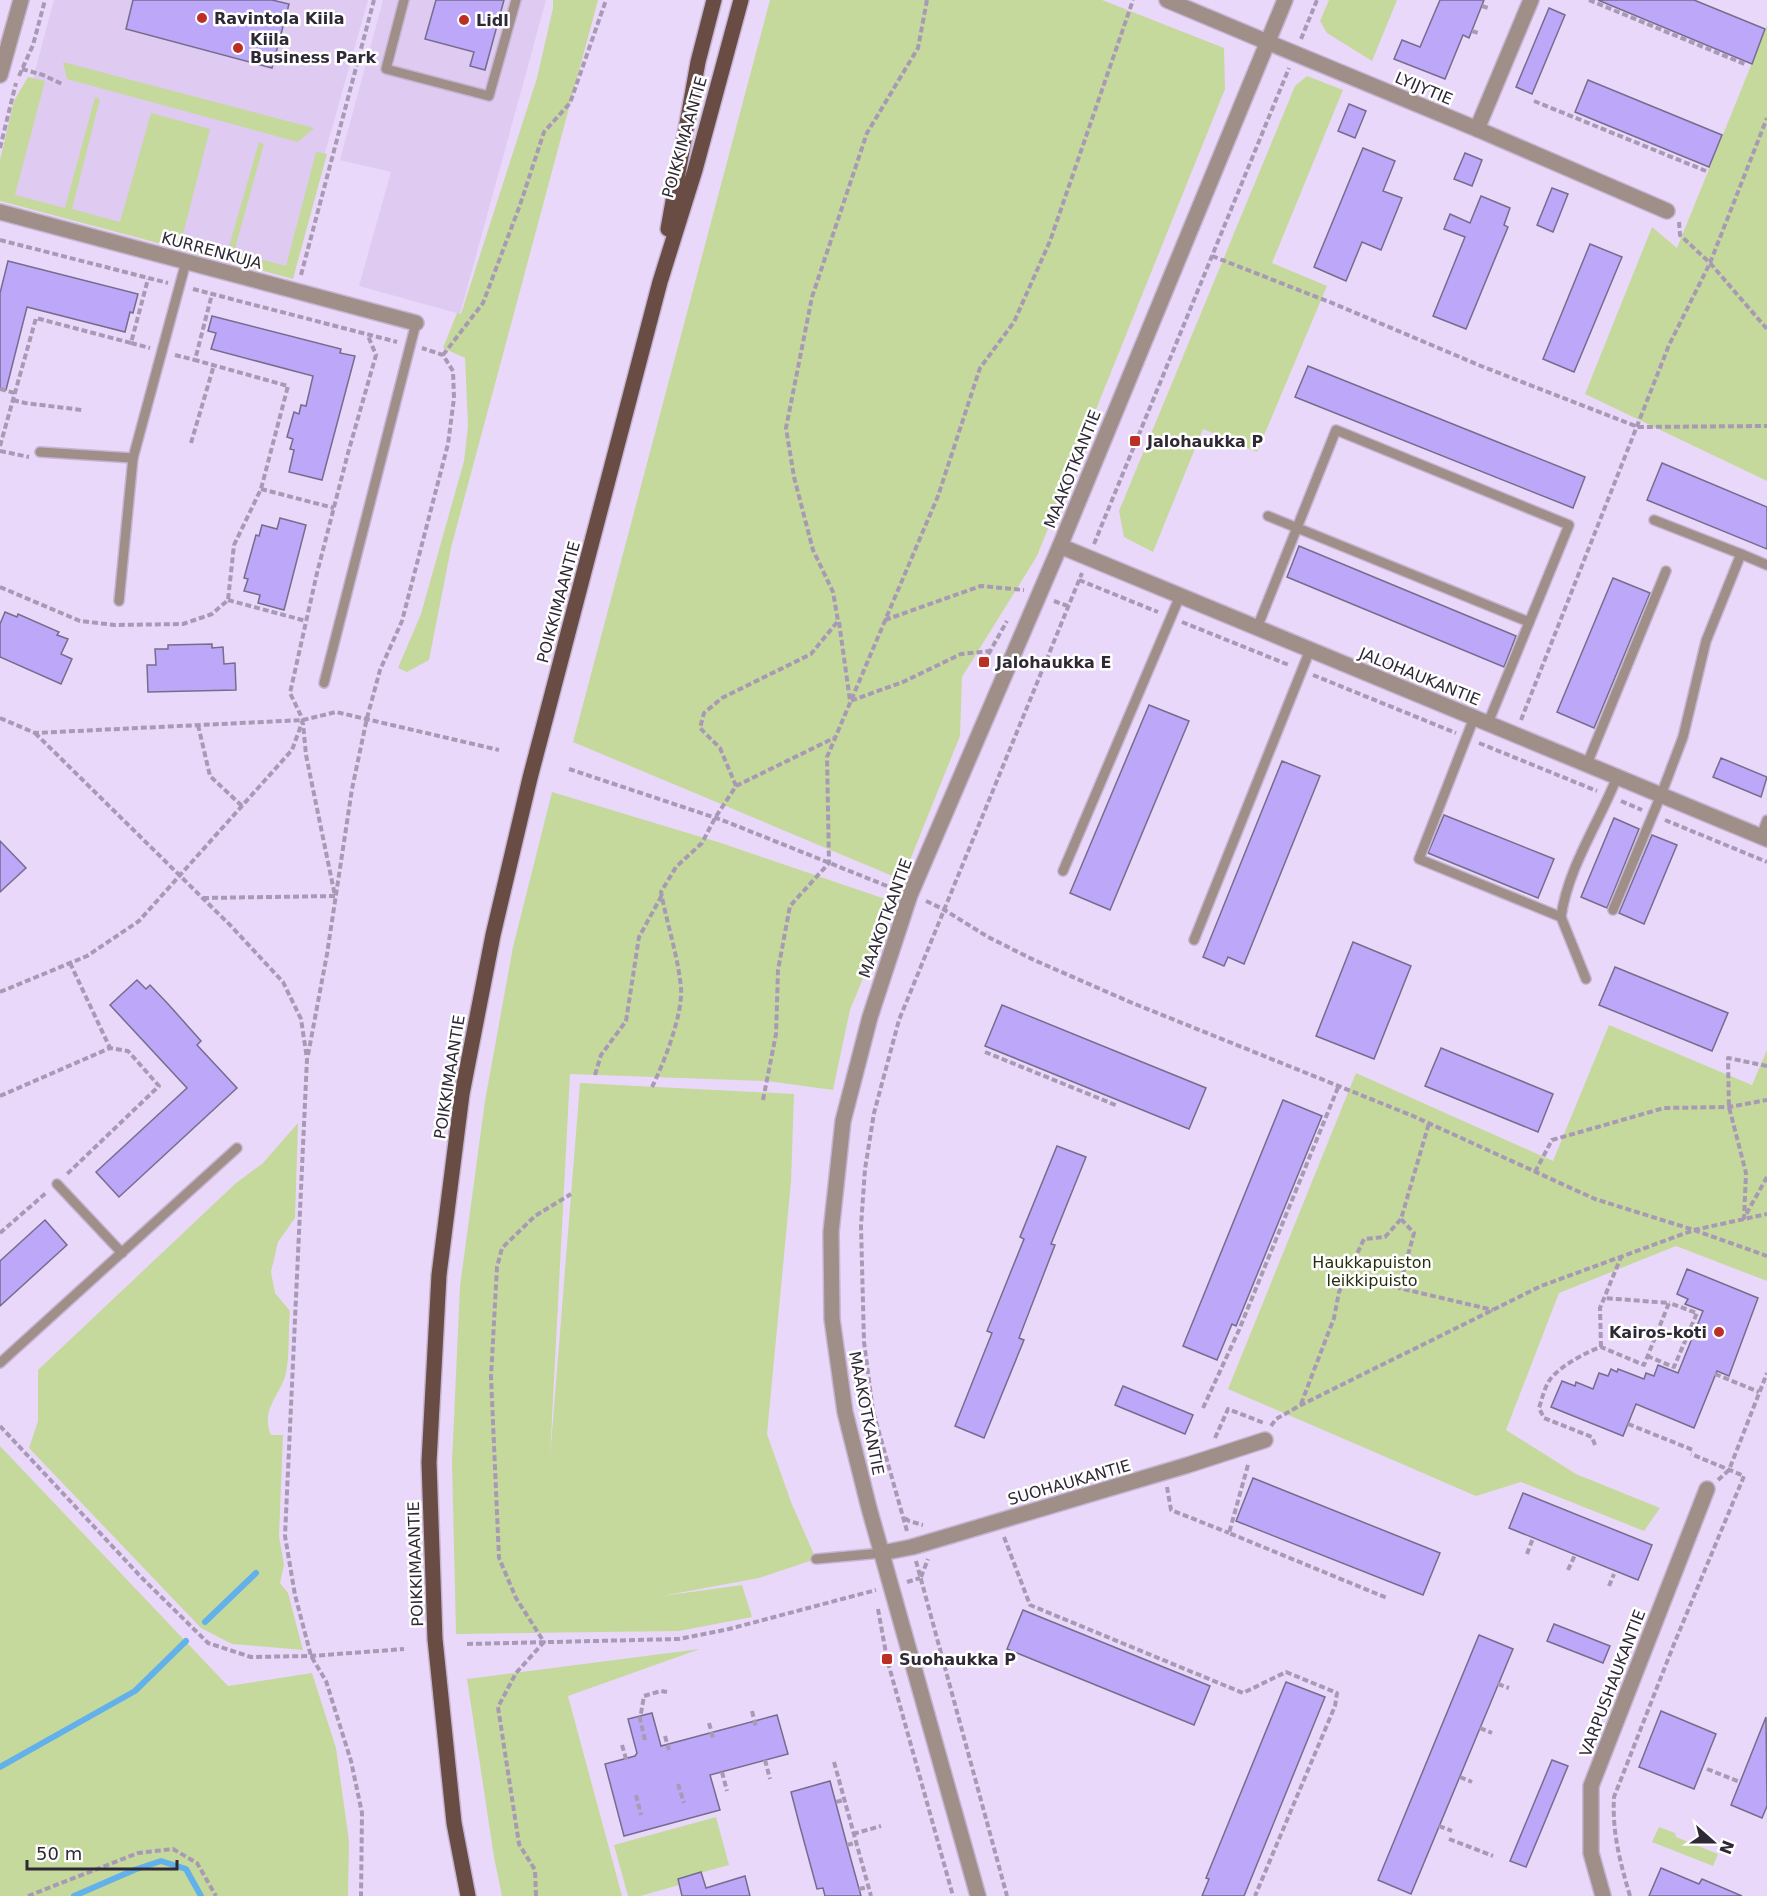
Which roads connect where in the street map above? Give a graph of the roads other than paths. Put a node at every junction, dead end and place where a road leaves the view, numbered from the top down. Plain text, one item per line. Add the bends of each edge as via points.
1 (21, 0) edge
2 (404, 0) edge
3 (516, 0) edge
4 (714, 0) edge
5 (741, 0) edge
6 (1167, 0) edge
7 (1285, 0) edge
8 (1531, 0) edge
9 (5, 38) edge
10 (1267, 42) junction
11 (0, 75) edge
12 (1477, 129) junction
13 (1667, 211) dead end
14 (0, 212) edge
15 (186, 262) junction
16 (660, 282) junction
17 (416, 323) joint
18 (40, 452) road end
19 (133, 458) junction
20 (1268, 516) dead end
21 (1654, 520) dead end
22 (1297, 528) junction
23 (1060, 546) junction
24 (1741, 554) junction
25 (1767, 565) edge
26 (1666, 571) dead end
27 (1180, 596) junction
28 (119, 601) dead end
29 (1529, 621) junction
30 (1257, 628) junction
31 (1310, 650) junction
32 (324, 683) dead end
33 (1481, 721) junction
34 (1587, 764) junction
35 (1617, 777) junction
36 (1661, 795) junction
37 (1767, 820) edge
38 (1764, 838) edge
39 (1063, 871) dead end
40 (1613, 910) dead end
41 (1561, 917) junction
42 (1194, 940) dead end
43 (1586, 979) dead end
44 (237, 1148) dead end
45 (57, 1184) road end
46 (122, 1253) junction
47 (0, 1363) edge
48 (1265, 1440) road end
49 (1707, 1489) road end
50 (882, 1553) junction
51 (816, 1559) dead end
52 (468, 1896) edge
53 (978, 1896) edge
54 (1604, 1896) edge

1 - 9 street
2 - 3 lane via 386,69 489,96
4 - 16 main road, POIKKIMAANTIE via 683,138
5 - 16 main road, POIKKIMAANTIE
6 - 10 street, LYIJYTIE
7 - 10 street, MAAKOTKANTIE
8 - 12 street
9 - 11 street
10 - 12 street, LYIJYTIE
10 - 23 street, MAAKOTKANTIE
12 - 13 street, LYIJYTIE
14 - 15 street, KURRENKUJA
15 - 17 street, KURRENKUJA
15 - 19 lane
16 - 52 main road, POIKKIMAANTIE via 530,778 493,935 462,1094 439,1275 429,1462 435,1639 454,1822
17 - 32 lane
18 - 19 lane
19 - 28 lane
20 - 22 lane
21 - 24 lane
22 - 29 lane
22 - 29 lane via 1336,430 1569,525
22 - 30 lane
23 - 27 street, JALOHAUKANTIE
23 - 50 street, MAAKOTKANTIE via 910,895 870,1017 843,1121 831,1232 832,1319 845,1412
24 - 25 lane
24 - 36 lane via 1706,641 1683,737
26 - 34 lane
27 - 30 street, JALOHAUKANTIE
27 - 39 lane
29 - 33 lane
30 - 31 street, JALOHAUKANTIE
31 - 33 street, JALOHAUKANTIE
31 - 42 lane
33 - 34 street, JALOHAUKANTIE
33 - 41 lane via 1467,738 1419,859
34 - 35 street, JALOHAUKANTIE
35 - 36 street, JALOHAUKANTIE
35 - 41 lane via 1577,863
36 - 38 street, JALOHAUKANTIE
36 - 40 lane
37 - 38 lane
41 - 43 lane
44 - 46 lane
45 - 46 lane
46 - 47 lane
48 - 50 street, SUOHAUKANTIE
49 - 54 street, VARPUSHAUKANTIE via 1590,1786 1591,1853
50 - 51 lane
50 - 53 street, MAAKOTKANTIE

